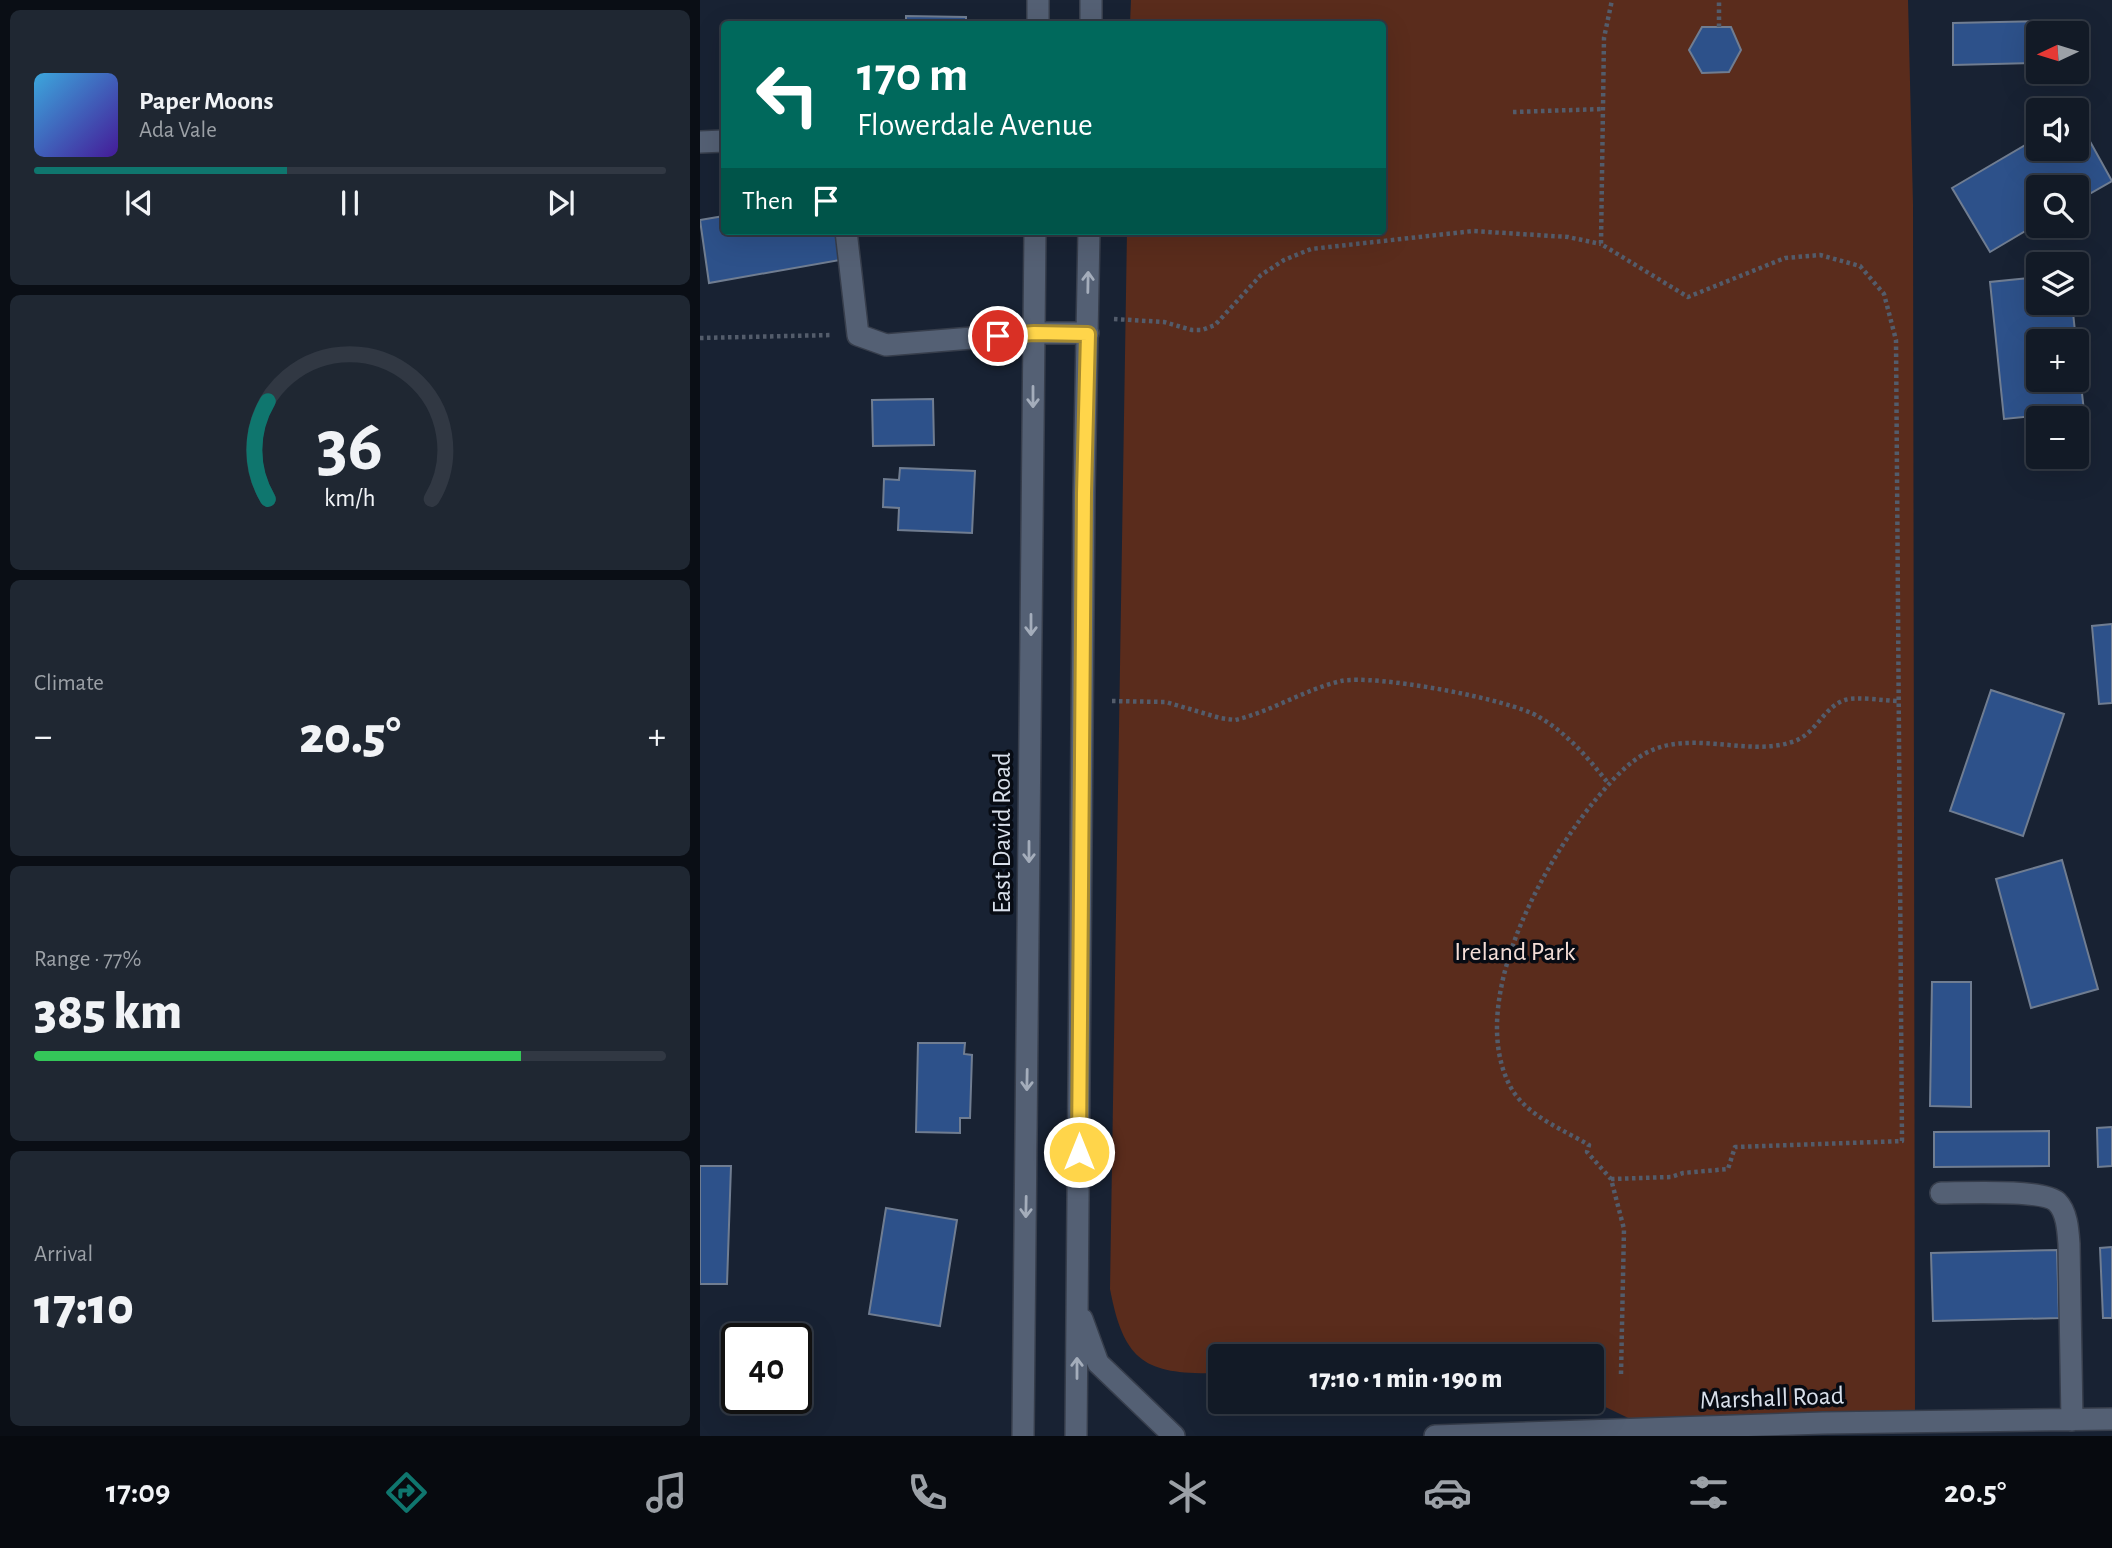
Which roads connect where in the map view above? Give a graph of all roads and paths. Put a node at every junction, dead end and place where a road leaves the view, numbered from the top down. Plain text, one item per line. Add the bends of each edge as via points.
1 (1038, 0) edge
2 (1091, 0) edge
3 (1612, 0) edge
4 (1719, 0) edge
5 (1038, 21) edge
6 (1091, 21) edge
7 (1719, 27) dead end
8 (1603, 109) junction
9 (1513, 112) dead end
10 (721, 141) edge
11 (700, 142) edge
12 (846, 235) edge
13 (1035, 235) edge
14 (1089, 235) edge
15 (1601, 244) junction
16 (1114, 319) dead end
17 (1034, 333) junction
18 (858, 334) junction
19 (1088, 334) junction
20 (700, 338) edge
21 (1112, 701) dead end
22 (1898, 701) junction
23 (1608, 783) junction
24 (1611, 1179) junction
25 (1941, 1193) dead end
26 (1077, 1307) junction
27 (1621, 1374) dead end
28 (2112, 1419) edge
29 (2072, 1420) junction
30 (1901, 1429) edge
31 (1959, 1429) edge
32 (1552, 1435) edge
33 (1023, 1436) edge
34 (1076, 1436) edge
35 (1174, 1436) edge
36 (1434, 1436) edge

1 - 5 street
2 - 6 street
3 - 8 path via 1604,38
4 - 7 path
8 - 9 path
8 - 15 path
10 - 11 street
12 - 18 street
13 - 17 street, East David Road
19 -> 14 street
15 - 16 path via 1568,237 1473,231 1311,249 1262,275 1215,325 1202,330
15 - 22 path via 1688,297 1785,258 1820,255 1860,266 1884,294 1896,340
17 - 18 street via 886,345
17 - 19 street
17 -> 33 street, East David Road
18 - 20 path
19 - 26 street
21 - 23 path via 1166,702 1235,720 1341,681 1387,682 1511,704 1539,716 1579,747
22 - 23 path via 1847,699 1810,733 1774,746 1666,746 1645,753
22 - 24 path via 1902,1141 1735,1147 1728,1169
23 - 24 path via 1549,865 1524,917 1499,996 1497,1032 1502,1068 1511,1089 1529,1110 1589,1145 1587,1152
24 - 27 path via 1624,1228
25 - 29 street via 2039,1194 2057,1202 2066,1218 2069,1244
34 -> 26 street
26 - 35 street via 1098,1363
28 - 29 street, Marshall Road
29 - 31 street, Marshall Road
30 - 31 street, Marshall Road
30 - 32 street, Marshall Road via 1823,1423
32 - 36 street, Marshall Road

